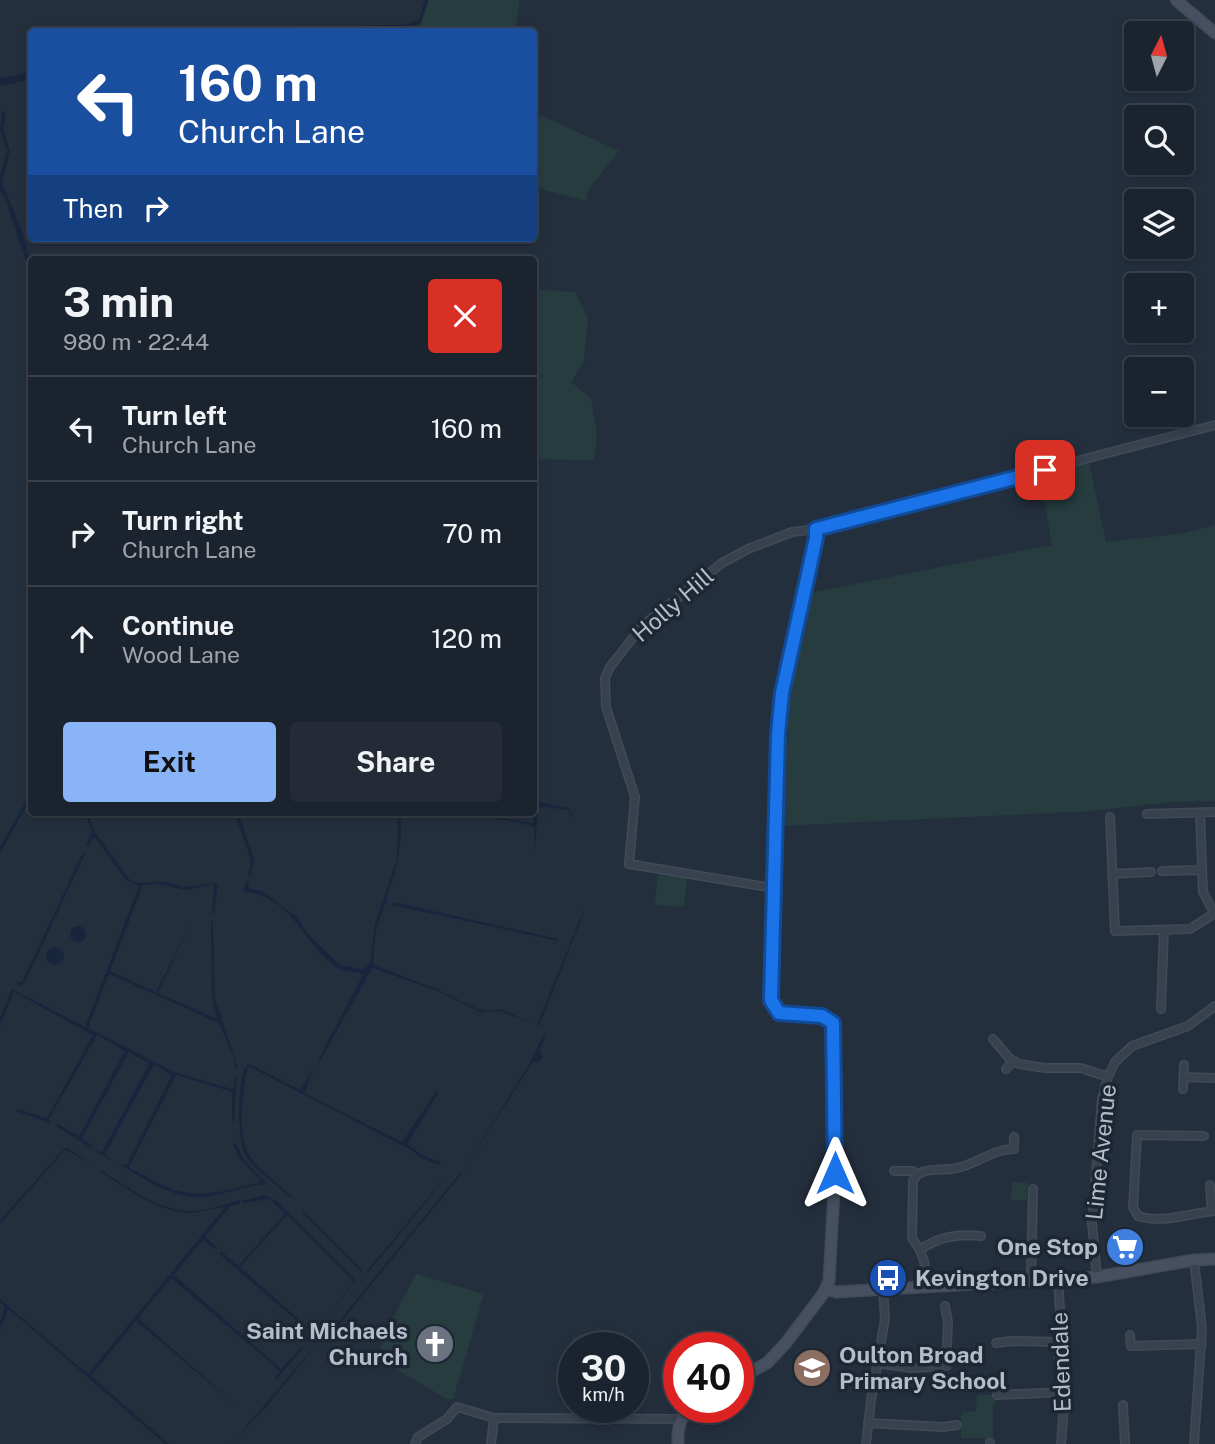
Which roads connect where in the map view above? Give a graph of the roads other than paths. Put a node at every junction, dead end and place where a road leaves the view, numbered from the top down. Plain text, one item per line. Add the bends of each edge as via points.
1 (1176, 0) edge
2 (1215, 33) edge
3 (1215, 425) edge
4 (816, 529) junction
5 (1200, 812) junction
6 (1215, 812) edge
7 (1147, 814) dead end
8 (1110, 817) dead end
9 (1201, 870) junction
10 (1163, 871) dead end
11 (1151, 872) dead end
12 (1112, 874) junction
13 (773, 888) junction
14 (1214, 913) edge
15 (1164, 930) junction
16 (1215, 1006) edge
17 (1161, 1009) dead end
18 (993, 1039) dead end
19 (1013, 1061) junction
20 (1184, 1065) dead end
21 (1006, 1069) dead end
22 (1108, 1077) junction
23 (1184, 1077) junction
24 (1215, 1078) edge
25 (1183, 1089) dead end
26 (1128, 1135) dead end
27 (1137, 1135) junction
28 (1014, 1138) dead end
29 (1198, 1139) dead end
30 (894, 1171) dead end
31 (917, 1175) junction
32 (1210, 1185) dead end
33 (1033, 1189) dead end
34 (1214, 1211) edge
35 (981, 1236) dead end
36 (920, 1250) junction
37 (1215, 1259) edge
38 (1194, 1260) junction
39 (1097, 1277) junction
40 (1058, 1279) junction
41 (1031, 1281) junction
42 (927, 1287) junction
43 (826, 1289) junction
44 (883, 1289) junction
45 (945, 1306) dead end
46 (1130, 1335) dead end
47 (1057, 1342) junction
48 (996, 1343) dead end
49 (1202, 1344) junction
50 (877, 1363) junction
51 (754, 1370) edge
52 (1065, 1392) junction
53 (997, 1395) dead end
54 (1123, 1405) dead end
55 (494, 1418) junction
56 (663, 1419) edge
57 (680, 1423) edge
58 (868, 1423) junction
59 (957, 1425) dead end
60 (415, 1444) edge
61 (491, 1444) edge
62 (678, 1444) edge
63 (866, 1444) edge
64 (1061, 1444) edge
65 (1125, 1444) edge
66 (1194, 1444) edge

1 - 2 street
3 - 4 street, Holly Hill
4 - 13 street via 782,693
4 - 13 street, Holly Hill via 792,532 722,564 642,626 605,678 607,707 635,797 629,864
5 - 6 street
5 - 7 street
5 - 9 street
8 - 12 street
9 - 10 street
9 - 14 street via 1203,892
11 - 12 street
12 - 15 street via 1115,931
13 - 43 street via 774,1008 785,1015 829,1018 834,1030 835,1173
14 - 15 street via 1190,929
15 - 17 street via 1166,970
16 - 22 street, Lime Avenue via 1188,1026 1132,1045
18 - 19 street
19 - 21 street
19 - 22 street via 1027,1066 1081,1068
20 - 23 street
22 - 39 street, Lime Avenue via 1101,1099 1092,1223
23 - 24 street
23 - 25 street
26 - 27 street
27 - 29 street
27 - 34 street via 1133,1207 1138,1216 1175,1218
28 - 31 street via 1014,1149 998,1150 960,1168
30 - 31 street
31 - 36 street via 913,1181 912,1238
32 - 34 street
33 - 41 street via 1037,1201
35 - 36 street via 948,1237
36 - 42 street
37 - 38 street
38 - 39 street
38 - 49 street
39 - 40 street
40 - 41 street
40 - 47 street, Edendale
41 - 42 street
42 - 44 street
43 - 44 street
43 - 51 street via 785,1344
44 - 50 street via 886,1320
45 - 50 street via 950,1365 912,1368
46 - 49 street via 1130,1346
47 - 48 street
47 - 52 street, Edendale
49 - 66 street
50 - 58 street
52 - 53 street
52 - 64 street, Edendale
54 - 65 street
55 - 56 street
55 - 60 street via 457,1407
55 - 61 street
57 - 62 street
58 - 59 street
58 - 63 street

